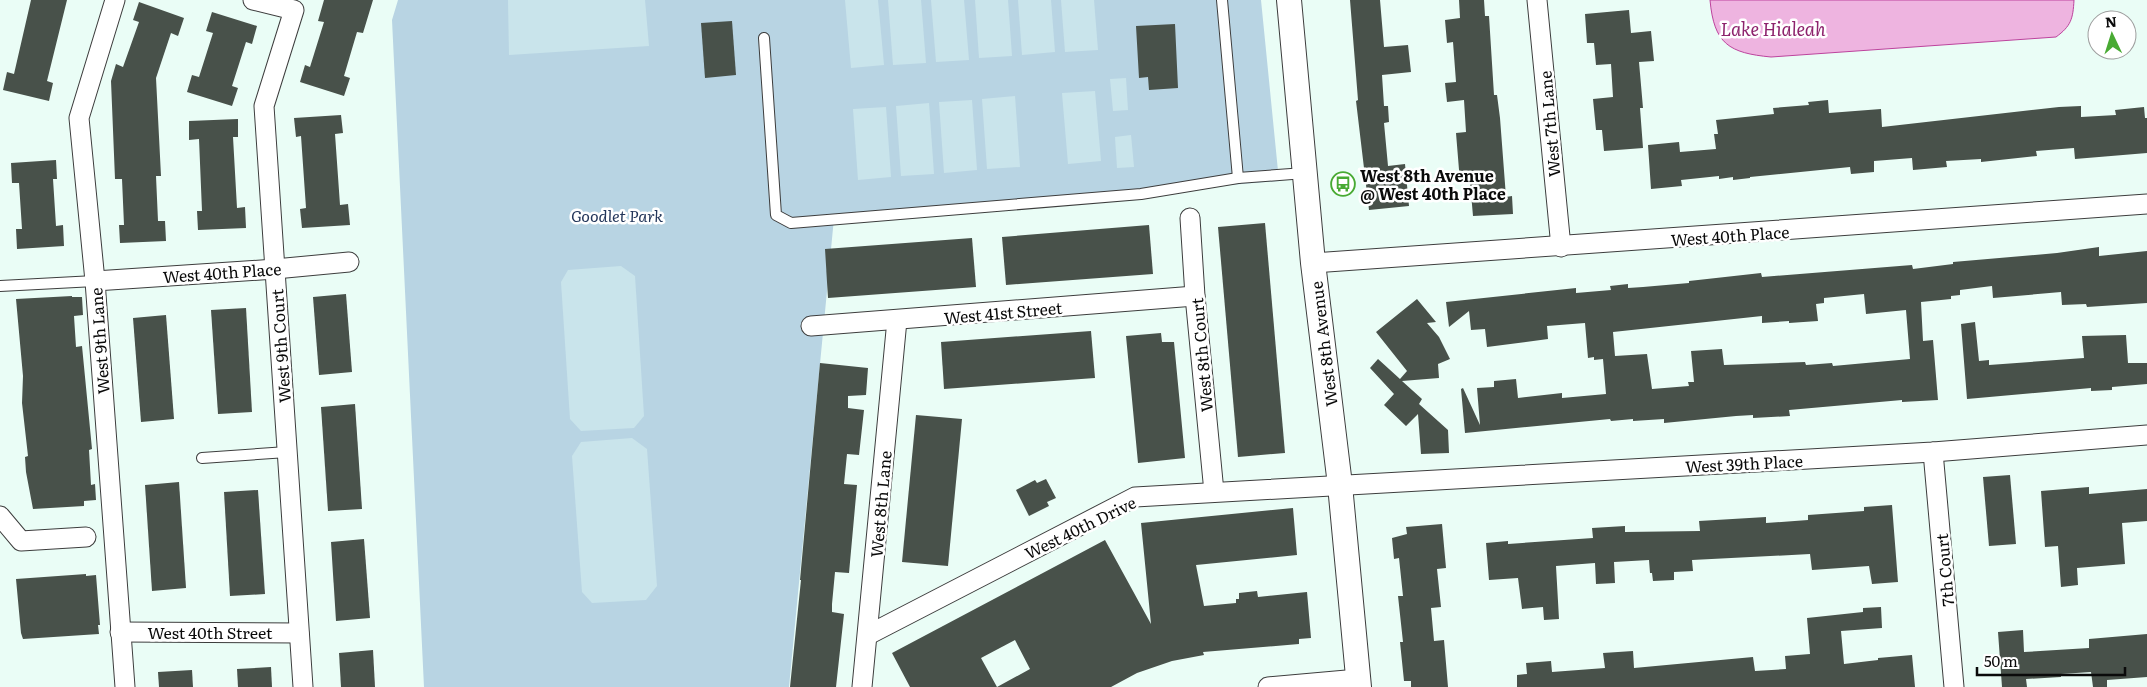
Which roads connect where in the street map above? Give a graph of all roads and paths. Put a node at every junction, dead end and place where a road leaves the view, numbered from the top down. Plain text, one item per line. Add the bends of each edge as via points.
1 (115, 0) edge
2 (254, 0) edge
3 (1222, 0) edge
4 (1289, 0) edge
5 (1537, 0) edge
6 (764, 38) dead end
7 (1305, 173) junction
8 (1238, 178) junction
9 (2147, 204) edge
10 (1190, 218) dead end
11 (1561, 247) junction
12 (349, 262) dead end
13 (1313, 263) junction
14 (275, 269) junction
15 (95, 281) junction
16 (0, 286) edge
17 (1195, 296) junction
18 (897, 320) junction
19 (810, 326) dead end
20 (2147, 436) edge
21 (287, 452) junction
22 (1933, 452) junction
23 (202, 458) dead end
24 (1340, 485) junction
25 (1214, 492) junction
26 (0, 516) edge
27 (86, 537) dead end
28 (120, 632) junction
29 (299, 633) junction
30 (868, 635) junction
31 (1358, 683) edge
32 (125, 687) edge
33 (304, 687) edge
34 (862, 687) edge
35 (1268, 687) edge
36 (1954, 687) edge

1 - 15 street, West 9th Lane via 79,118
2 - 14 street, West 9th Court via 294,10 264,106
3 - 8 lane
4 - 7 street, West 8th Avenue
5 - 11 street, West 7th Lane
6 - 8 lane via 776,215 791,223 1140,194
7 - 8 lane
7 - 13 street, West 8th Avenue
9 - 11 street, West 40th Place
10 - 17 street, West 8th Court
11 - 13 street, West 40th Place
12 - 14 street, West 40th Place
13 - 24 street, West 8th Avenue
14 - 15 street, West 40th Place
14 - 21 street, West 9th Court
15 - 16 lane
15 - 28 street, West 9th Lane
17 - 18 street, West 41st Street
17 - 25 street, West 8th Court
18 - 19 street, West 41st Street
18 - 30 street, West 8th Lane
20 - 22 street, West 39th Place
21 - 23 lane
21 - 29 street, West 9th Court
22 - 24 street, West 39th Place
22 - 36 street, 7th Court
24 - 25 street, West 40th Drive
24 - 31 street, West 8th Avenue
25 - 30 street, West 40th Drive via 1135,497
26 - 27 street via 22,541
28 - 29 street, West 40th Street
28 - 32 street, West 9th Lane
29 - 33 street, West 9th Court
30 - 34 street, West 8th Lane
31 - 35 street

